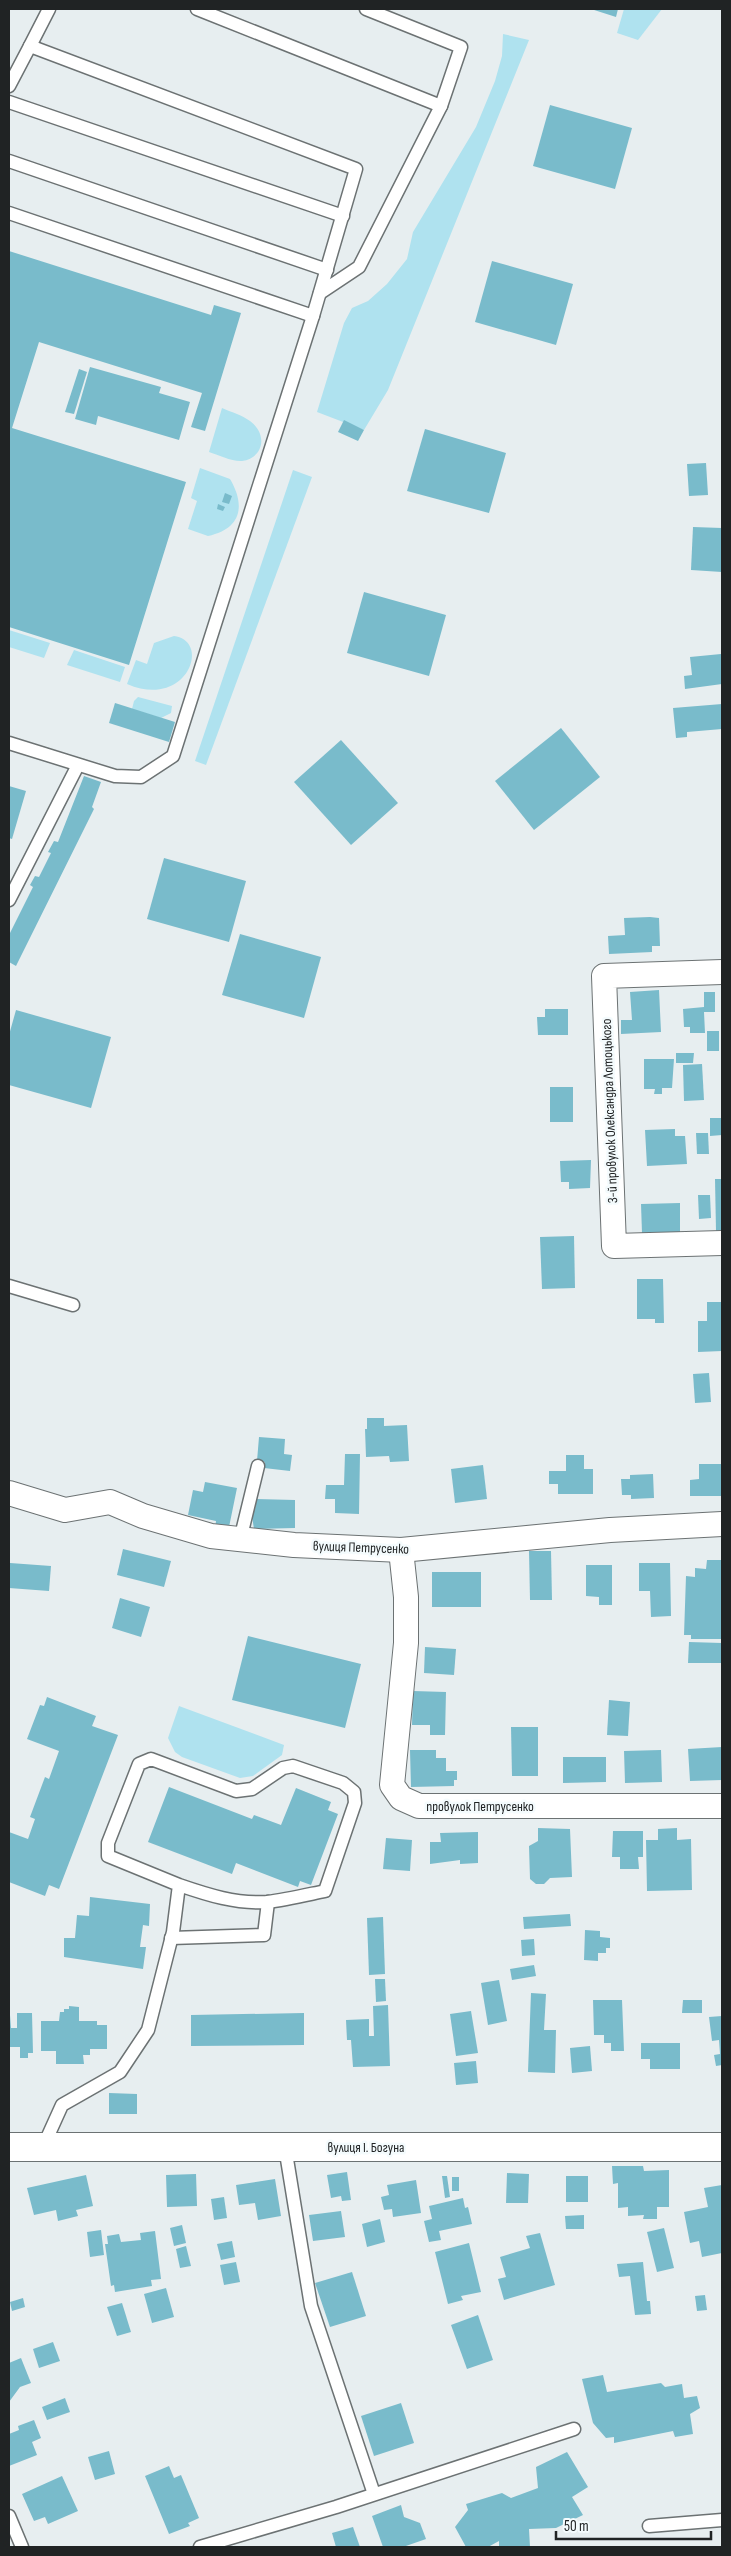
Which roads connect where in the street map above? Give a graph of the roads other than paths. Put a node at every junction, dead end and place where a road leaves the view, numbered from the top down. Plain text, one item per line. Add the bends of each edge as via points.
1 (48, 9) edge
2 (197, 9) edge
3 (366, 9) edge
4 (30, 46) junction
5 (9, 86) edge
6 (9, 102) edge
7 (441, 106) junction
8 (9, 161) edge
9 (9, 213) edge
10 (343, 216) junction
11 (327, 270) junction
12 (320, 293) junction
13 (313, 316) junction
14 (9, 743) edge
15 (78, 765) junction
16 (9, 900) edge
17 (722, 972) edge
18 (722, 1243) edge
19 (9, 1286) edge
20 (73, 1305) dead end
21 (258, 1466) dead end
22 (9, 1493) edge
23 (722, 1524) edge
24 (240, 1540) junction
25 (401, 1550) junction
26 (722, 1806) edge
27 (179, 1885) junction
28 (268, 1902) junction
29 (171, 1938) junction
30 (722, 2146) edge
31 (9, 2147) edge
32 (43, 2147) junction
33 (285, 2147) junction
34 (574, 2429) dead end
35 (374, 2494) junction
36 (9, 2516) edge
37 (722, 2520) edge
38 (649, 2526) dead end
39 (22, 2547) edge
40 (200, 2547) edge

1 - 4 lane
2 - 7 lane
3 - 7 lane via 462,47
4 - 5 lane
4 - 10 lane via 356,169
6 - 10 lane
7 - 12 lane via 359,267
8 - 11 lane
9 - 13 lane
10 - 11 lane
11 - 12 lane
12 - 13 lane
13 - 15 lane via 173,756 141,777 115,776
14 - 15 lane
15 - 16 lane
17 - 18 street, 3-й провулок Олександра Лотоцького via 604,976 614,1246
19 - 20 lane
21 - 24 lane
22 - 24 street, вулиця Петрусенко via 65,1510 110,1502 143,1516 211,1536
23 - 25 street, вулиця Петрусенко via 610,1530
24 - 25 street, вулиця Петрусенко
25 - 26 street, провулок Петрусенко via 406,1643 392,1785 407,1803 419,1806
27 - 28 lane via 242,1902
27 - 28 lane via 108,1856 108,1843 139,1764 151,1759 236,1791 252,1789 283,1768 293,1766 343,1783 354,1792 355,1803 325,1891
27 - 29 lane
28 - 29 lane via 264,1935
29 - 32 lane via 148,2030 120,2072 62,2105
30 - 33 street, вулиця І. Богуна
31 - 32 street, вулиця І. Богуна
32 - 33 street, вулиця І. Богуна
33 - 35 lane via 311,2306
34 - 35 lane
35 - 40 lane
36 - 39 lane
37 - 38 lane

